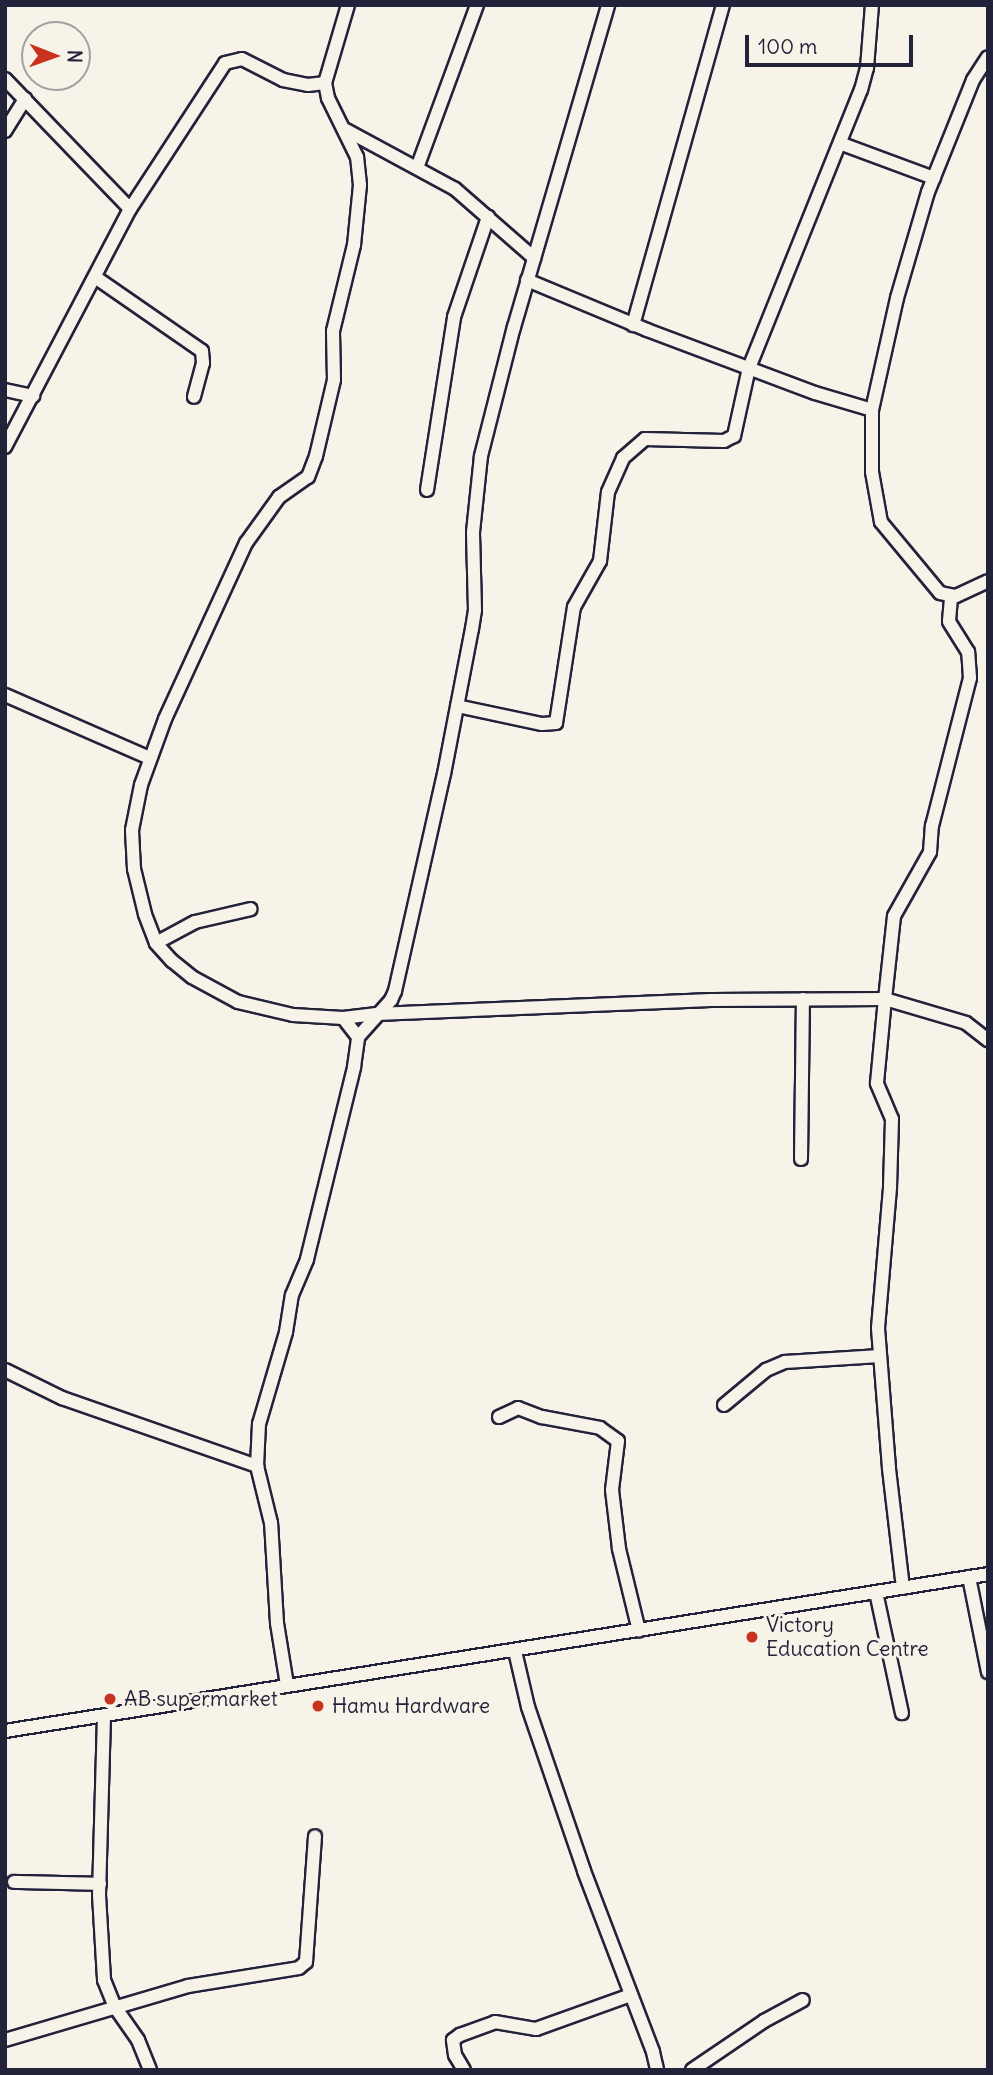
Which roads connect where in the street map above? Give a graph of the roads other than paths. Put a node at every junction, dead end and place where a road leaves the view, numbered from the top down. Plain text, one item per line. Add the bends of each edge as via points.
1 (348, 5) edge
2 (477, 5) edge
3 (608, 5) edge
4 (723, 5) edge
5 (872, 5) edge
6 (988, 57) edge
7 (5, 79) edge
8 (325, 83) junction
9 (25, 99) junction
10 (345, 129) junction
11 (5, 131) edge
12 (842, 144) junction
13 (417, 169) junction
14 (934, 178) junction
15 (130, 209) junction
16 (488, 217) junction
17 (534, 258) junction
18 (95, 277) junction
19 (527, 280) junction
20 (633, 325) junction
21 (749, 368) junction
22 (5, 390) edge
23 (33, 396) junction
24 (194, 397) dead end
25 (872, 410) junction
26 (5, 447) edge
27 (427, 490) dead end
28 (988, 581) edge
29 (951, 596) junction
30 (5, 695) edge
31 (457, 706) junction
32 (150, 758) junction
33 (250, 909) dead end
34 (156, 943) junction
35 (803, 999) junction
36 (885, 999) junction
37 (377, 1014) junction
38 (343, 1018) junction
39 (358, 1037) junction
40 (988, 1040) edge
41 (801, 1159) dead end
42 (880, 1356) junction
43 (5, 1370) edge
44 (724, 1405) dead end
45 (499, 1417) dead end
46 (257, 1466) junction
47 (988, 1574) edge
48 (969, 1577) junction
49 (903, 1588) junction
50 (876, 1592) junction
51 (639, 1631) junction
52 (515, 1651) junction
53 (988, 1672) edge
54 (287, 1685) junction
55 (902, 1713) dead end
56 (104, 1716) junction
57 (5, 1731) edge
58 (315, 1836) dead end
59 (14, 1882) dead end
60 (100, 1884) junction
61 (631, 1996) junction
62 (803, 2000) dead end
63 (115, 2007) junction
64 (5, 2040) edge
65 (150, 2070) edge
66 (464, 2070) edge
67 (657, 2070) edge
68 (692, 2070) edge

1 - 8 street
2 - 13 street
3 - 17 street
4 - 20 street
5 - 12 street via 867,68
6 - 14 street via 973,80
7 - 9 street
8 - 10 street
8 - 15 street via 283,80 242,59 226,63
9 - 11 street
9 - 15 street
10 - 13 street
10 - 32 street via 357,157 360,185 354,245 333,331 334,380 316,456 307,477 279,497 247,543
12 - 14 street
12 - 21 street
13 - 16 street via 455,189
14 - 25 street via 897,299
15 - 18 street
16 - 17 street
16 - 27 street via 454,317
17 - 19 street
18 - 23 street
18 - 24 street via 202,351
19 - 20 street
19 - 31 street via 481,456 473,532 475,610
20 - 21 street
21 - 25 street
21 - 31 street via 737,429 729,440 645,439 618,468 608,492 600,561 573,607 556,723
22 - 23 street
23 - 26 street
25 - 29 street via 872,472 881,522 940,593
28 - 29 street
29 - 36 street via 949,621 968,652 970,678 932,826 928,860 894,916
30 - 32 street
31 - 37 street via 395,990
32 - 34 street via 132,830 134,869
33 - 34 street via 195,922
34 - 38 street via 192,976 238,1002 293,1015
35 - 36 street
35 - 37 street
35 - 41 street
36 - 40 street via 966,1023
36 - 42 street via 877,1083 892,1119
37 - 38 street
37 - 39 street
38 - 39 street
39 - 46 street via 307,1259 292,1295 259,1424
42 - 44 street via 785,1362 766,1370
42 - 49 street
43 - 46 street via 62,1398
45 - 51 street via 518,1408 542,1418 600,1428 618,1441 612,1490 619,1549
46 - 54 street via 271,1522 277,1623
47 - 48 street
48 - 49 street
48 - 53 street
49 - 50 street
50 - 51 street
50 - 55 street
51 - 52 street
52 - 54 street
52 - 61 street via 528,1707
54 - 56 street
56 - 57 street
56 - 60 street
58 - 63 street via 306,1962 299,1968 188,1986
59 - 60 street
60 - 63 street via 104,1980
61 - 66 street via 536,2029 495,2022 468,2031 453,2040
61 - 67 street
62 - 68 street
63 - 64 street
63 - 65 street via 138,2040

